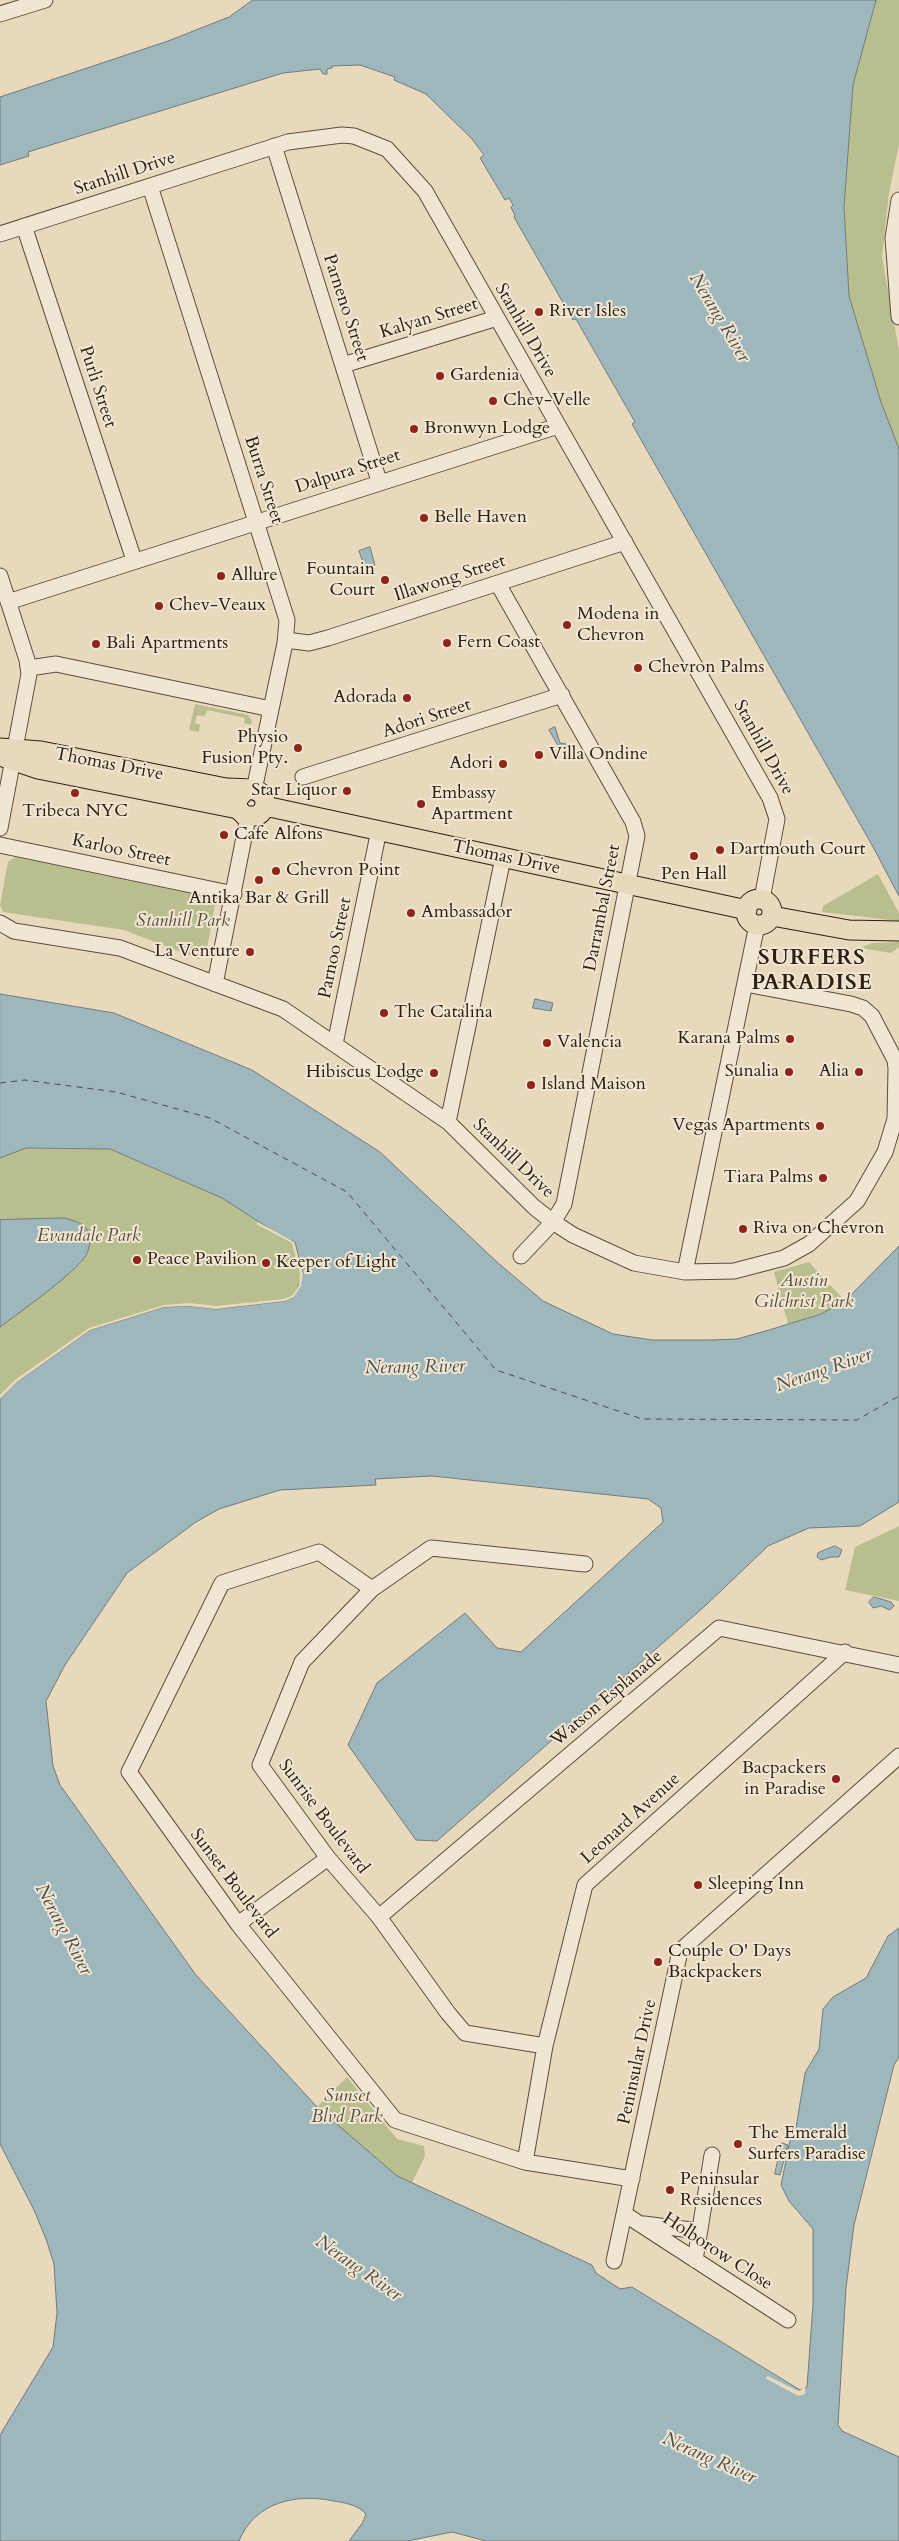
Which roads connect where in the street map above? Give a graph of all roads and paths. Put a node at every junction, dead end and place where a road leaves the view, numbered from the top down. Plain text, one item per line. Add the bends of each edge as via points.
1 (45, 0) edge
2 (0, 14) edge
3 (274, 146) junction
4 (150, 186) junction
5 (899, 200) edge
6 (24, 226) junction
7 (0, 234) edge
8 (896, 239) edge
9 (899, 317) edge
10 (497, 318) junction
11 (343, 365) junction
12 (558, 426) junction
13 (379, 481) junction
14 (257, 522) junction
15 (625, 542) junction
16 (134, 560) junction
17 (0, 576) edge
18 (498, 584) junction
19 (8, 602) junction
20 (286, 640) junction
21 (29, 668) junction
22 (562, 695) junction
23 (271, 709) junction
24 (7, 753) edge
25 (40, 760) junction
26 (303, 777) dead end
27 (250, 790) junction
28 (265, 806) junction
29 (243, 813) junction
30 (0, 828) edge
31 (379, 830) junction
32 (0, 845) edge
33 (503, 858) junction
34 (628, 883) junction
35 (234, 894) junction
36 (762, 900) joint
37 (758, 917) junction
38 (0, 923) edge
39 (899, 931) edge
40 (215, 984) junction
41 (745, 984) junction
42 (335, 1044) junction
43 (448, 1122) junction
44 (553, 1222) junction
45 (521, 1256) dead end
46 (685, 1272) junction
47 (585, 1564) dead end
48 (372, 1589) junction
49 (845, 1652) junction
50 (899, 1665) edge
51 (899, 1756) edge
52 (328, 1858) junction
53 (379, 1918) junction
54 (238, 1924) junction
55 (545, 2046) junction
56 (712, 2155) dead end
57 (525, 2162) junction
58 (632, 2179) junction
59 (632, 2220) junction
60 (699, 2232) junction
61 (695, 2260) junction
62 (614, 2261) dead end
63 (788, 2320) dead end

1 - 2 street
3 - 4 street, Stanhill Drive
3 - 10 street, Stanhill Drive via 296,140 346,135 387,149 422,187
3 - 11 street, Parneno Street
4 - 6 street, Stanhill Drive
4 - 14 street, Burra Street
5 - 8 street
6 - 7 street, Stanhill Drive
6 - 16 street, Purli Street
8 - 9 street
10 - 11 street, Kalyan Street
10 - 12 street, Stanhill Drive
11 - 13 street, Parneno Street
12 - 13 street, Dalpura Street
12 - 15 street, Stanhill Drive
13 - 14 street, Dalpura Street
14 - 16 street, Dalpura Street
14 - 20 street, Burra Street via 286,617
15 - 18 street, Illawong Street
15 - 36 street, Stanhill Drive via 775,808 776,826
16 - 19 street, Dalpura Street
17 - 19 street
18 - 20 street, Illawong Street via 318,641
18 - 22 street, Darrambal Street
19 - 21 street
20 - 23 street, Burra Street
21 - 23 street via 56,664
21 - 24 street via 29,680
22 - 26 street, Adori Street
22 - 34 street, Darrambal Street via 635,826 636,840
23 - 27 street, Burra Street
24 - 25 main road, Thomas Drive
24 - 30 street
25 - 27 main road, Thomas Drive
25 - 29 main road, Thomas Drive
27 - 28 main road via 264,797
27 - 29 main road via 237,800
28 - 29 main road via 257,816
28 - 31 main road, Thomas Drive
29 - 35 street
31 - 33 main road, Thomas Drive
31 - 42 street, Parnoo Street
32 - 35 street, Karloo Street
33 - 34 main road, Thomas Drive
33 - 43 street
34 - 37 main road, Thomas Drive
34 - 44 street, Darrambal Street via 564,1204
35 - 40 street
36 - 37 main road via 750,903
37 - 39 main road, Thomas Drive via 849,930
37 - 41 street
38 - 40 street, Stanhill Drive via 14,931 120,948
40 - 42 street, Stanhill Drive via 283,1009
41 - 46 street
41 - 46 street, Stanhill Drive via 858,1006 870,1015 895,1060 896,1119 885,1152 857,1201 809,1244 784,1258 734,1271
42 - 43 street, Stanhill Drive
43 - 44 street, Stanhill Drive
44 - 45 street, Darrambal Street
44 - 46 street, Stanhill Drive via 634,1263
47 - 48 street, Sunrise Boulevard via 432,1548
48 - 52 street, Sunrise Boulevard via 302,1662 260,1764
48 - 54 street, Sunset Boulevard via 319,1552 222,1583 129,1772
49 - 50 street, Watson Esplanade
49 - 53 street, Watson Esplanade via 719,1628
49 - 55 street, Leonard Avenue via 586,1885
51 - 58 street, Peninsular Drive via 680,1951
52 - 53 street, Sunrise Boulevard
52 - 54 street
53 - 55 street, Sunrise Boulevard via 465,2033
54 - 57 street, Sunset Boulevard via 396,2120
55 - 57 street, Leonard Avenue
56 - 60 street
57 - 58 street, Sunset Boulevard
58 - 59 street, Peninsular Drive
59 - 60 street
59 - 61 street, Holborow Close
59 - 62 street, Peninsular Drive
60 - 61 street
61 - 63 street, Holborow Close

